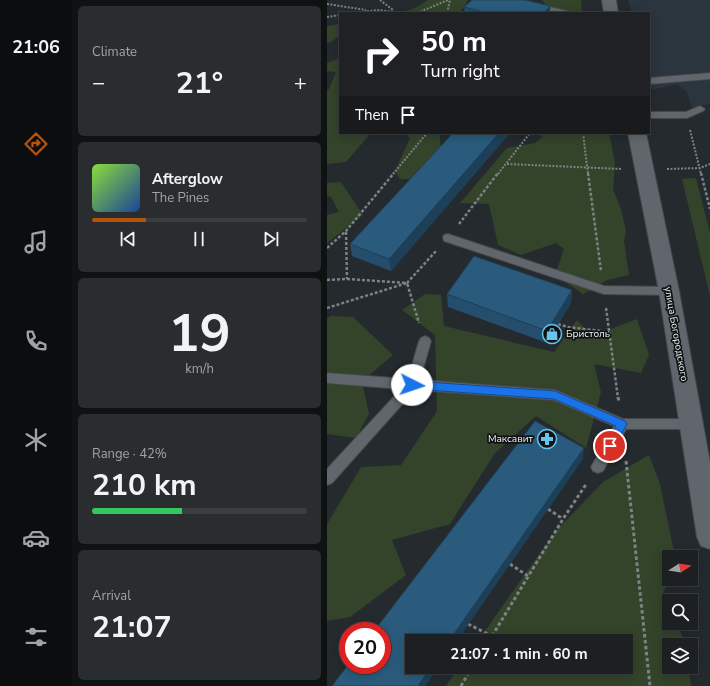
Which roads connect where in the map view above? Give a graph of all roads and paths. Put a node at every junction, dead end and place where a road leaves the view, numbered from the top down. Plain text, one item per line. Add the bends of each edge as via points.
1 (380, 0) edge
2 (449, 0) edge
3 (508, 0) edge
4 (609, 0) edge
5 (327, 4) edge
6 (368, 10) junction
7 (394, 10) junction
8 (358, 12) edge
9 (400, 12) edge
10 (419, 12) edge
11 (447, 12) edge
12 (563, 12) edge
13 (611, 12) edge
14 (339, 15) edge
15 (327, 17) edge
16 (710, 76) edge
17 (650, 81) edge
18 (700, 109) dead end
19 (650, 115) edge
20 (687, 115) junction
21 (426, 134) edge
22 (530, 134) edge
23 (637, 134) edge
24 (506, 164) junction
25 (587, 167) dead end
26 (710, 209) edge
27 (346, 231) junction
28 (448, 238) junction
29 (327, 248) edge
30 (347, 279) junction
31 (327, 280) edge
32 (407, 283) junction
33 (669, 291) junction
34 (327, 308) edge
35 (558, 324) edge
36 (609, 332) dead end
37 (425, 341) joint
38 (327, 378) edge
39 (412, 385) junction
40 (622, 424) junction
41 (691, 424) junction
42 (598, 467) joint
43 (327, 478) edge
44 (548, 509) edge
45 (563, 519) junction
46 (710, 537) edge
47 (510, 564) edge
48 (528, 576) junction
49 (468, 624) edge
50 (488, 634) edge
51 (493, 634) edge
52 (468, 674) edge
53 (461, 686) edge

1 - 7 path
2 - 10 path
2 - 11 path
3 - 12 lane
4 - 13 street
5 - 6 path
6 - 7 path
6 - 8 path
7 - 9 path
14 - 15 path
16 - 17 lane
18 - 20 lane
19 - 20 lane
20 - 26 path
21 - 27 path
22 - 24 path
23 - 33 street, улица Богородского
24 - 25 path
24 - 28 path
27 - 29 path
27 - 30 path
28 - 32 path
28 - 33 lane via 604,290
30 - 31 path
30 - 32 path
32 - 34 path
32 - 37 path
33 - 41 street, улица Богородского
35 - 36 path
37 - 39 lane
38 - 39 lane
39 - 40 lane via 555,395
39 - 43 lane
40 - 41 lane
40 - 42 lane
41 - 46 street, улица Богородского
42 - 45 path
44 - 45 path
45 - 48 path
47 - 48 path
48 - 51 path
49 - 50 path
52 - 53 path

